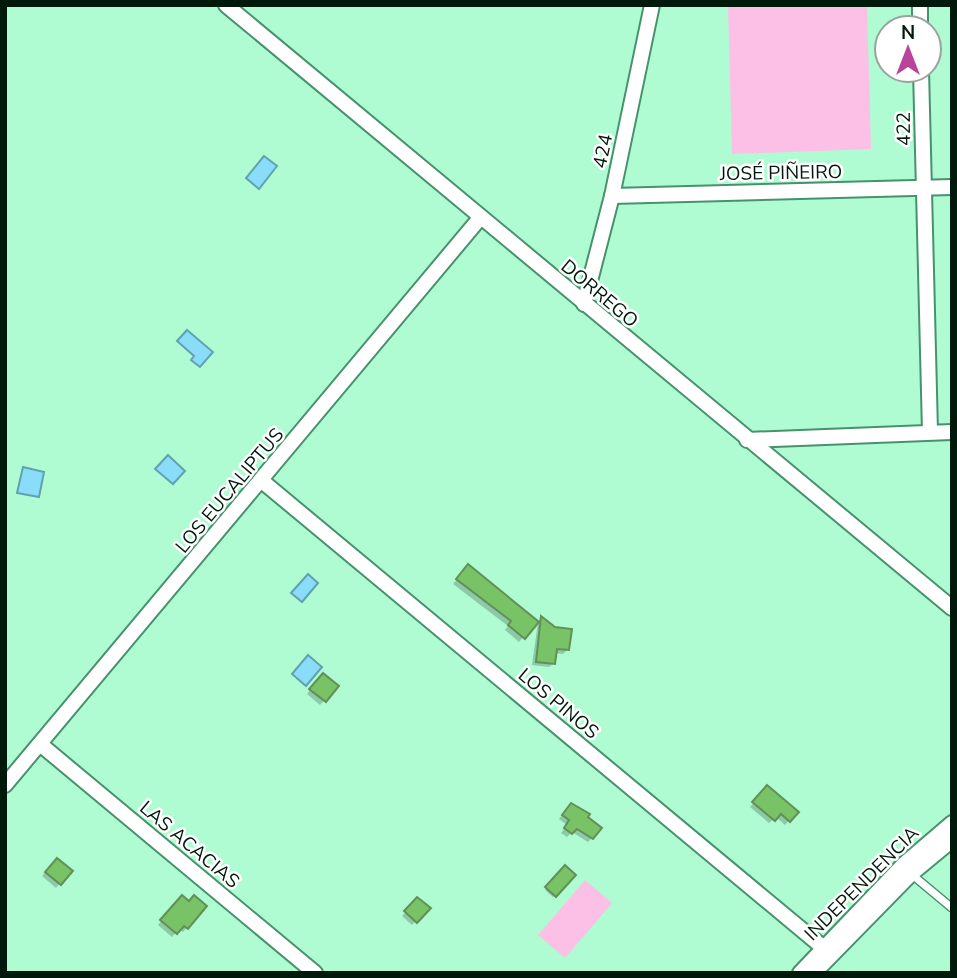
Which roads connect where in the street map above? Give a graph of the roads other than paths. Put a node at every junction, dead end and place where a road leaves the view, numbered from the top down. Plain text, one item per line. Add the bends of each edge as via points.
1 (226, 5) edge
2 (652, 5) edge
3 (921, 84) edge
4 (952, 187) edge
5 (923, 188) junction
6 (612, 196) junction
7 (480, 218) junction
8 (584, 304) junction
9 (929, 432) junction
10 (952, 432) edge
11 (747, 440) junction
12 (262, 481) junction
13 (952, 608) edge
14 (40, 744) junction
15 (5, 785) edge
16 (952, 823) edge
17 (952, 840) edge
18 (908, 869) junction
19 (952, 908) edge
20 (827, 951) junction
21 (315, 973) edge
22 (800, 973) edge
23 (814, 973) edge

1 - 7 street, DORREGO
2 - 6 street, 424
3 - 5 street, 422
4 - 5 street, JOSÉ PIÑEIRO
5 - 6 street, JOSÉ PIÑEIRO
5 - 9 street, 422
6 - 8 street, 424
7 - 8 street, DORREGO
7 - 12 street, LOS EUCALIPTUS
8 - 11 street, DORREGO
9 - 10 street
9 - 11 street
11 - 13 street, DORREGO
12 - 14 street, LOS EUCALIPTUS
12 - 20 street, LOS PINOS
14 - 15 street, LOS EUCALIPTUS
14 - 21 street, LAS ACACIAS
16 - 18 street, INDEPENDENCIA
17 - 18 street, INDEPENDENCIA
18 - 19 lane
18 - 20 street, INDEPENDENCIA
20 - 22 street, INDEPENDENCIA
20 - 23 street, INDEPENDENCIA

